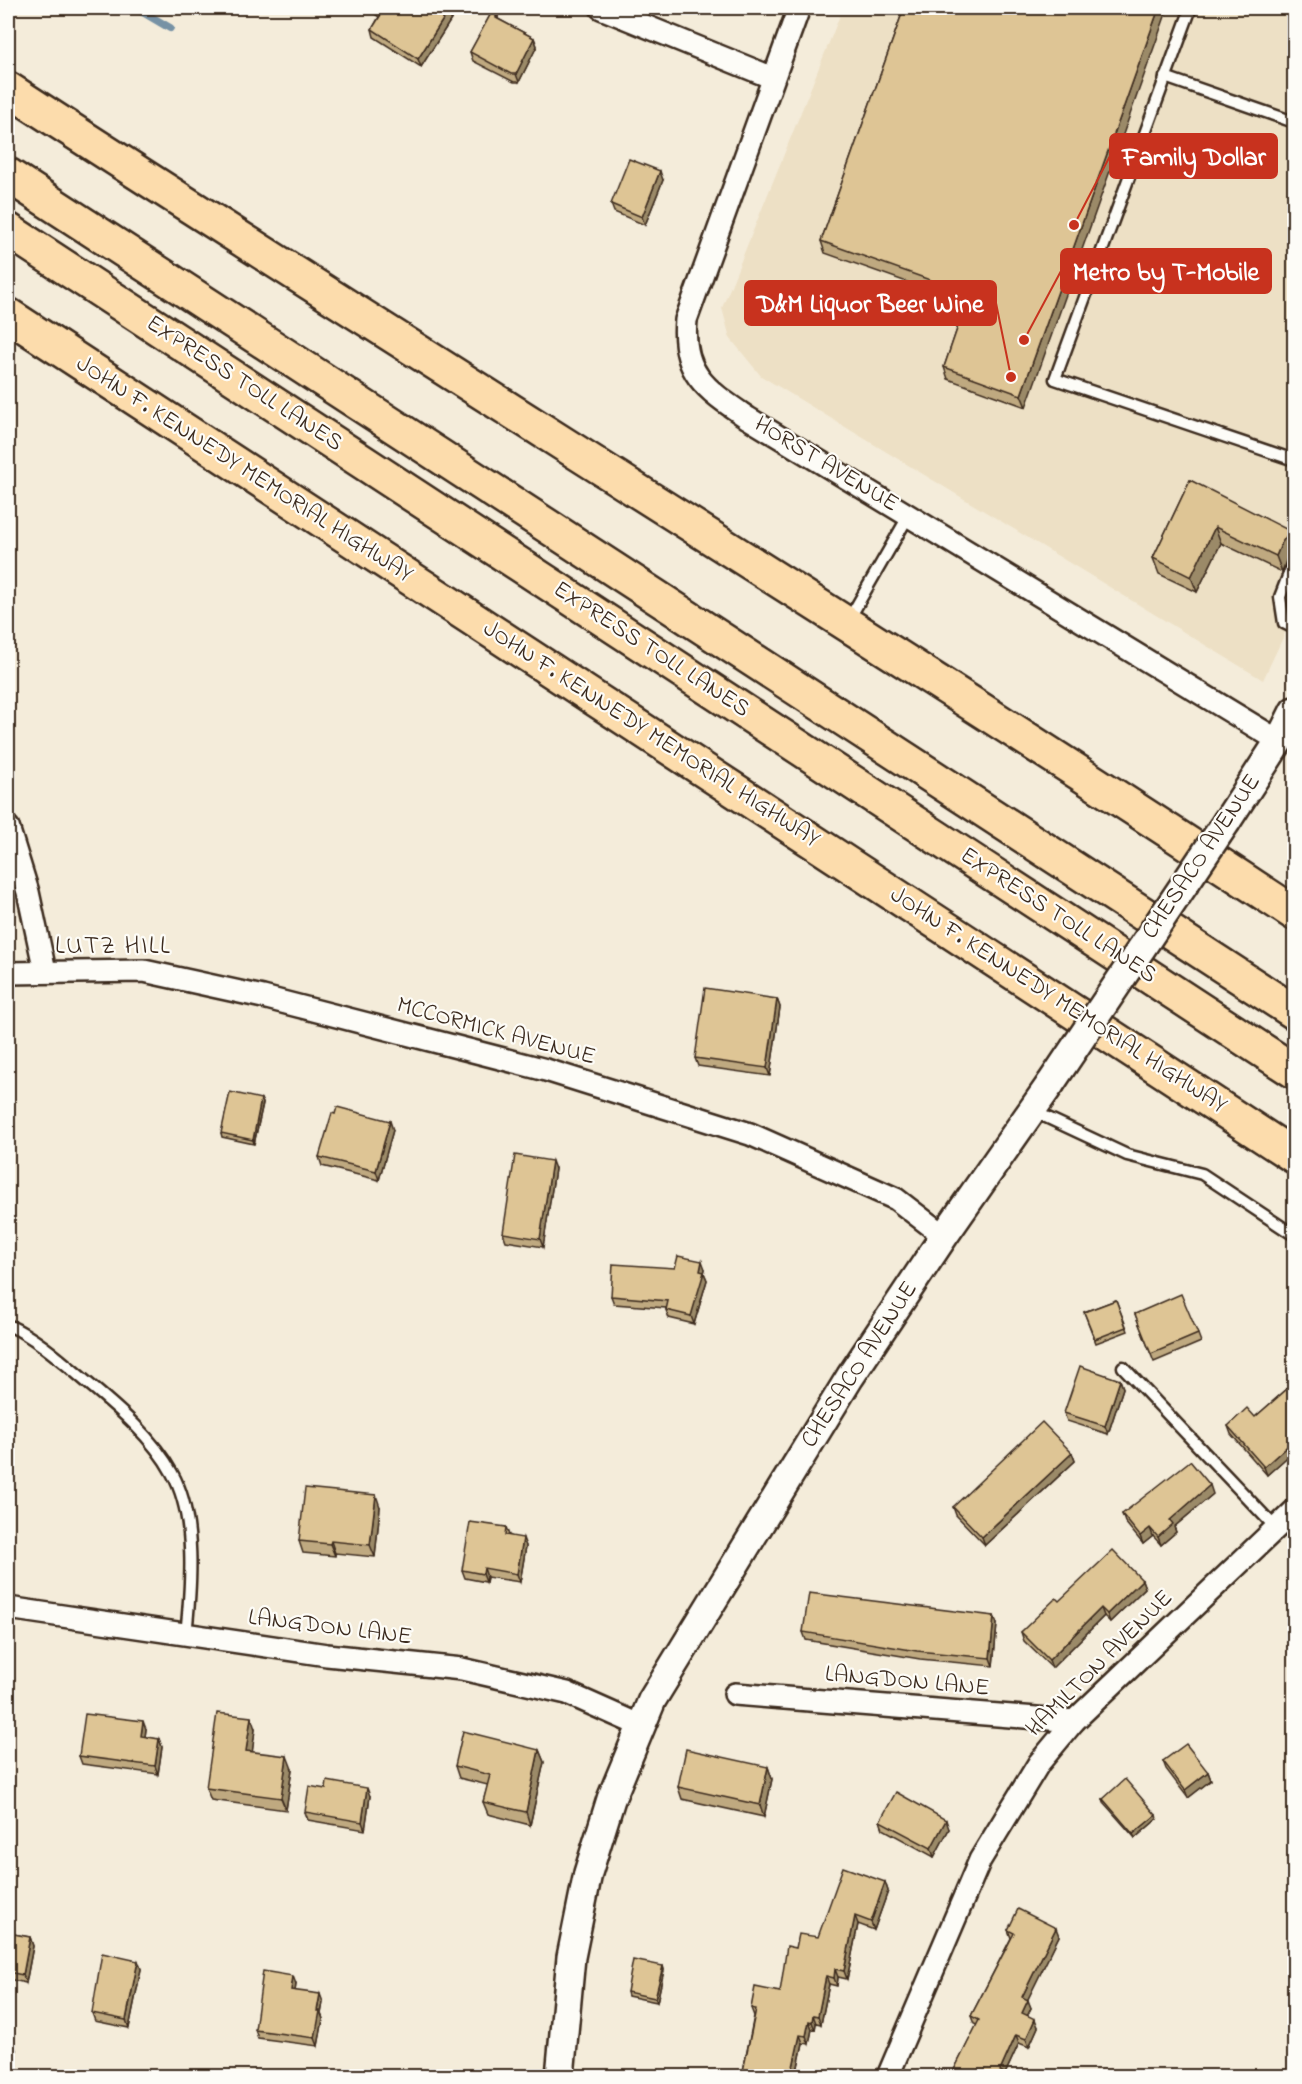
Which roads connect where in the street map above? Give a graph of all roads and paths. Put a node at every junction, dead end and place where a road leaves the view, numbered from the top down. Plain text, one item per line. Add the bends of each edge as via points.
1 (601, 8) edge
2 (799, 8) edge
3 (1191, 8) edge
4 (1165, 77) junction
5 (773, 78) junction
6 (8, 89) edge
7 (1294, 122) edge
8 (8, 175) edge
9 (8, 230) edge
10 (8, 315) edge
11 (1294, 460) edge
12 (910, 514) junction
13 (1294, 561) edge
14 (847, 622) junction
15 (1294, 628) edge
16 (1294, 711) edge
17 (1287, 746) edge
18 (8, 827) edge
19 (1294, 913) edge
20 (45, 971) junction
21 (8, 973) edge
22 (1294, 1012) edge
23 (1294, 1071) edge
24 (1033, 1110) junction
25 (1294, 1156) edge
26 (1294, 1235) edge
27 (944, 1236) junction
28 (8, 1325) edge
29 (1123, 1367) dead end
30 (1294, 1511) edge
31 (1275, 1527) junction
32 (8, 1608) edge
33 (186, 1635) junction
34 (735, 1694) dead end
35 (1074, 1721) junction
36 (639, 1725) junction
37 (560, 2076) edge
38 (888, 2076) edge

1 - 5 street
2 - 5 street, HORST AVENUE
3 - 4 lane
4 - 7 lane
4 - 11 lane via 1055,379
5 - 12 street, HORST AVENUE via 688,312 686,352 703,384 720,399
6 - 14 highway via 268,258
8 - 22 highway, EXPRESS TOLL LANES
9 - 23 highway, EXPRESS TOLL LANES
10 - 25 highway, JOHN F. KENNEDY MEMORIAL HIGHWAY
12 - 14 lane
12 - 17 street, HORST AVENUE
13 - 15 lane via 1280,597 1284,623
14 - 19 highway
16 - 17 street, CHESACO AVENUE
17 - 24 street, CHESACO AVENUE, bridge via 1227,820
18 - 20 street via 28,892
20 - 21 street, MCCORMICK AVENUE
20 - 27 street, MCCORMICK AVENUE via 144,971 263,997 557,1073 750,1134 896,1199
24 - 26 lane via 1127,1155 1202,1174
24 - 27 street, CHESACO AVENUE
27 - 36 street, CHESACO AVENUE via 850,1377 667,1671
28 - 33 lane via 62,1361 110,1402 146,1438 173,1474 189,1546 191,1586
29 - 31 lane
30 - 31 street, HAMILTON AVENUE
31 - 35 street, HAMILTON AVENUE
32 - 33 street, LANGDON LANE
33 - 36 street, LANGDON LANE via 462,1669 567,1693
34 - 35 street, LANGDON LANE
35 - 38 street, HAMILTON AVENUE via 1039,1763 980,1860
36 - 37 street, CHESACO AVENUE via 588,1873 571,1957

